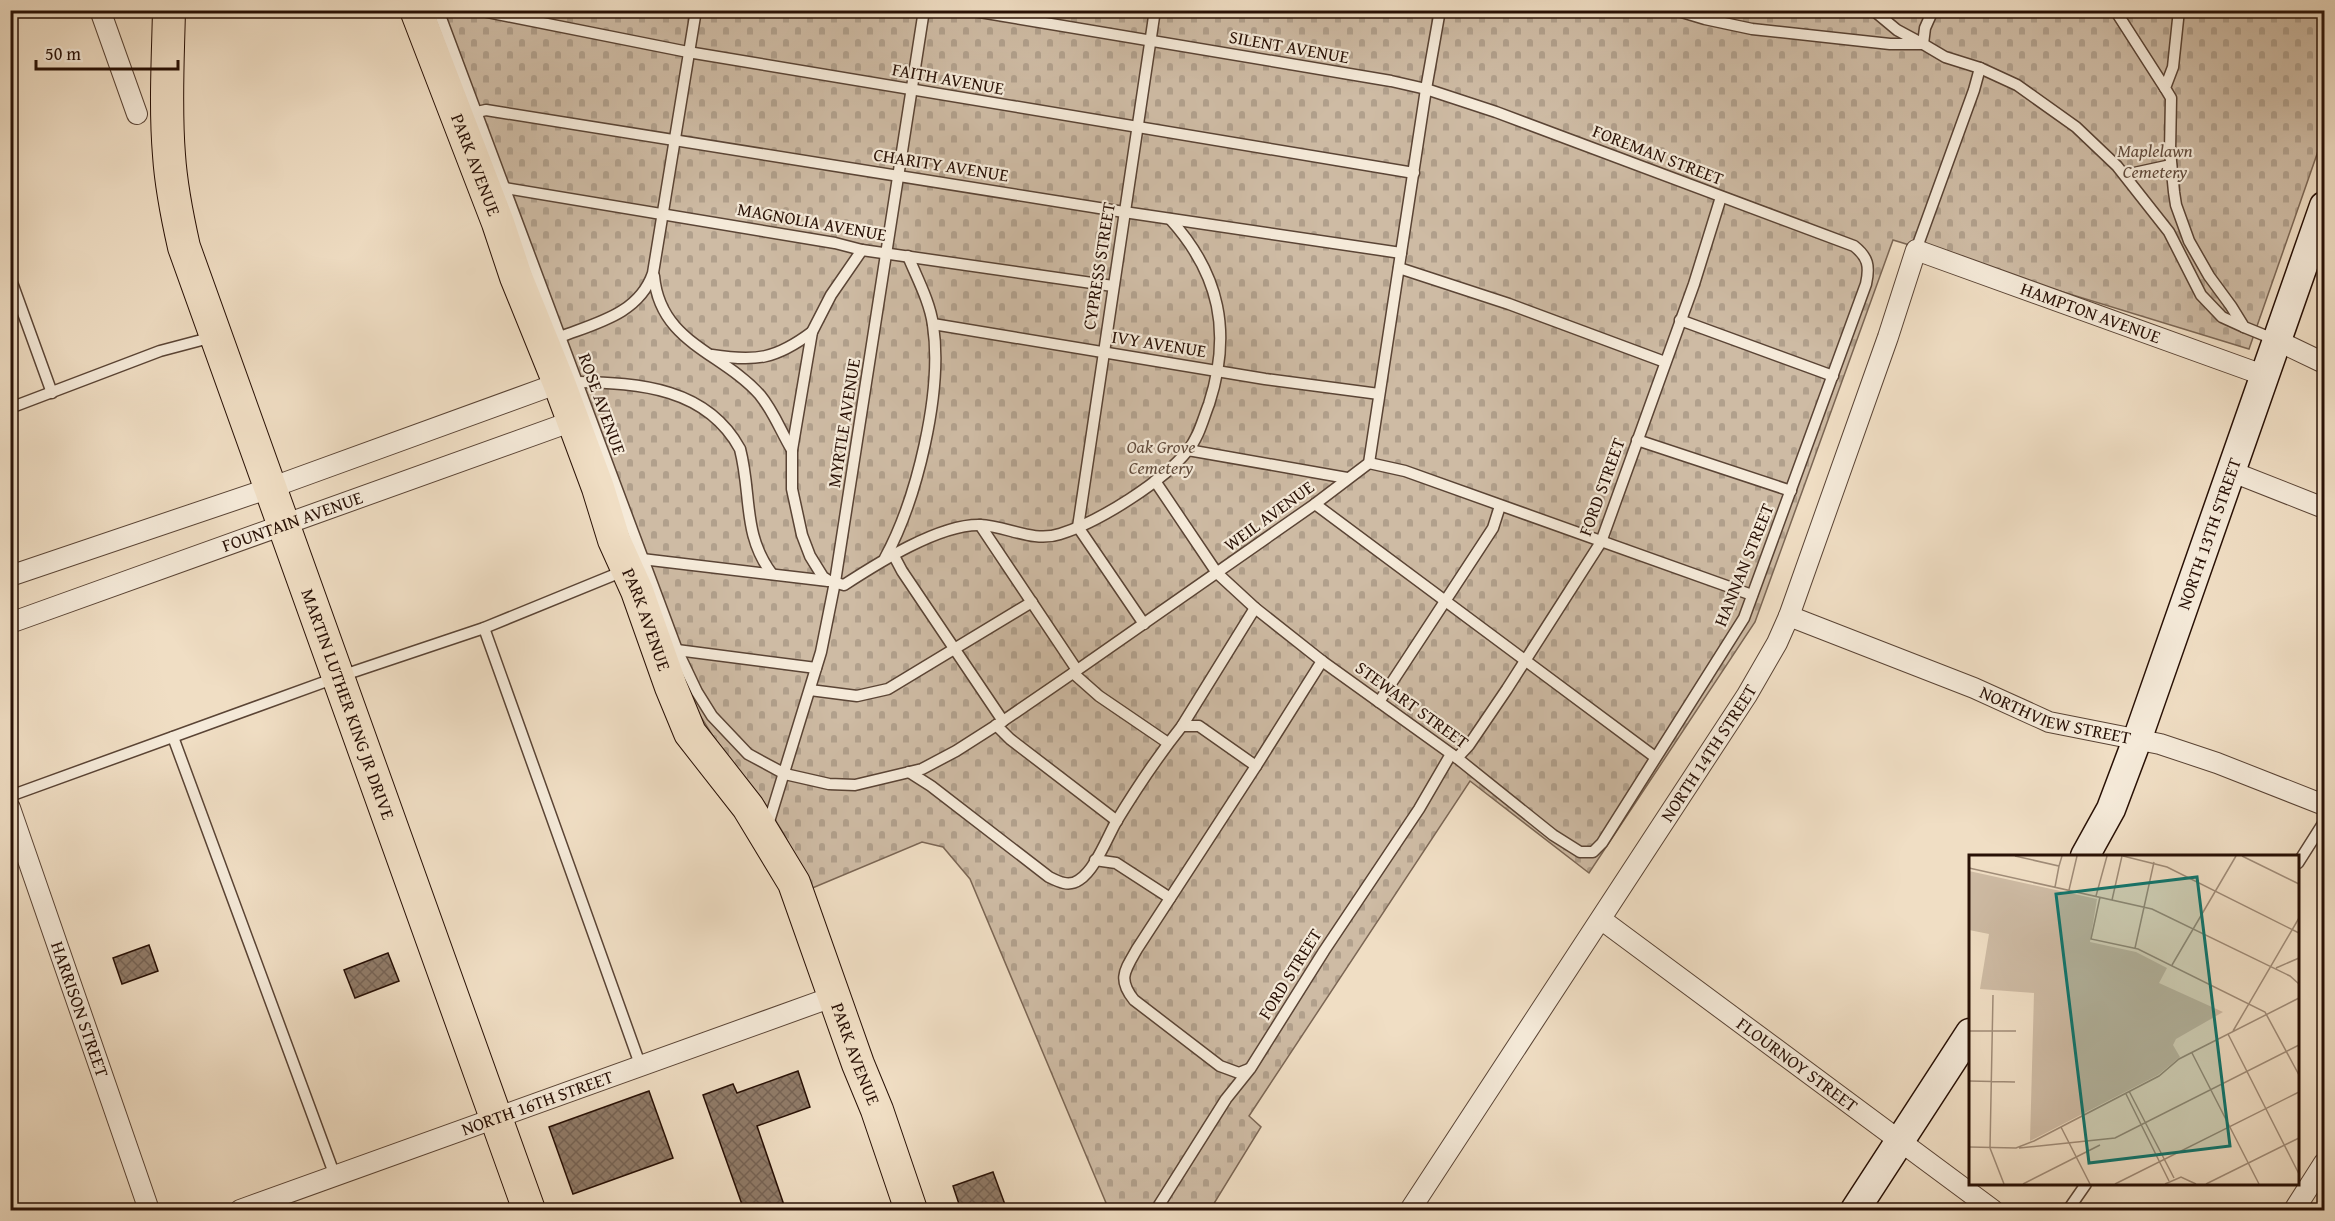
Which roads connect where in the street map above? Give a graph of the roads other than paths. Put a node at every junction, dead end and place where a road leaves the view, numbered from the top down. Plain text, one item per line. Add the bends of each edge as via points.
1 (100, 10) edge
2 (169, 10) edge
3 (416, 10) edge
4 (438, 10) edge
5 (477, 10) edge
6 (696, 10) edge
7 (924, 10) edge
8 (968, 10) edge
9 (1155, 10) edge
10 (1440, 10) edge
11 (1675, 10) edge
12 (1873, 10) edge
13 (1933, 10) edge
14 (2115, 10) edge
15 (2179, 10) edge
16 (1150, 40) junction
17 (1923, 44) junction
18 (688, 52) junction
19 (1980, 68) junction
20 (2165, 88) junction
21 (1426, 89) junction
22 (912, 90) junction
23 (477, 112) junction
24 (137, 114) dead end
25 (1137, 128) junction
26 (675, 140) junction
27 (2171, 165) junction
28 (1414, 173) junction
29 (898, 175) junction
30 (2125, 175) junction
31 (505, 188) junction
32 (1721, 197) junction
33 (2325, 206) edge
34 (1124, 212) junction
35 (663, 213) junction
36 (1170, 219) junction
37 (862, 250) junction
38 (1916, 250) junction
39 (887, 253) junction
40 (1401, 253) junction
41 (908, 256) junction
42 (1869, 264) joint
43 (1399, 268) junction
44 (653, 273) junction
45 (10, 277) edge
46 (1113, 286) junction
47 (1680, 320) junction
48 (933, 324) junction
49 (2244, 327) junction
50 (812, 332) junction
51 (216, 336) junction
52 (560, 337) junction
53 (2276, 340) junction
54 (1102, 352) junction
55 (707, 354) junction
56 (1665, 362) junction
57 (2325, 363) edge
58 (1219, 371) junction
59 (2264, 375) junction
60 (1833, 376) junction
61 (568, 383) junction
62 (52, 393) junction
63 (1379, 394) junction
64 (10, 408) edge
65 (573, 421) junction
66 (1637, 440) junction
67 (792, 450) junction
68 (1188, 450) junction
69 (1369, 463) junction
70 (2230, 471) junction
71 (1347, 478) junction
72 (1155, 481) junction
73 (270, 488) junction
74 (1791, 491) junction
75 (1315, 504) junction
76 (1500, 506) junction
77 (2325, 508) edge
78 (980, 525) junction
79 (284, 526) junction
80 (1078, 527) junction
81 (1601, 542) junction
82 (889, 556) junction
83 (634, 564) junction
84 (1217, 573) junction
85 (772, 574) junction
86 (10, 576) edge
87 (832, 582) junction
88 (1752, 595) junction
89 (1446, 601) junction
90 (1032, 602) junction
91 (1255, 608) junction
92 (1789, 616) junction
93 (10, 623) edge
94 (1144, 624) junction
95 (484, 628) junction
96 (953, 648) junction
97 (677, 650) junction
98 (1526, 660) junction
99 (1322, 661) junction
100 (816, 668) junction
101 (1075, 671) junction
102 (338, 677) junction
103 (810, 690) junction
104 (1379, 702) junction
105 (1000, 723) junction
106 (1182, 726) junction
107 (173, 737) junction
108 (2137, 740) junction
109 (1168, 743) junction
110 (1454, 756) junction
111 (1655, 757) junction
112 (1256, 766) junction
113 (909, 772) junction
114 (785, 774) junction
115 (10, 796) edge
116 (2325, 805) edge
117 (10, 808) edge
118 (1117, 820) junction
119 (2325, 822) edge
120 (765, 834) junction
121 (1593, 852) joint
122 (2086, 855) edge
123 (1095, 860) junction
124 (2299, 861) edge
125 (1170, 898) junction
126 (1602, 920) junction
127 (835, 996) junction
128 (1969, 1036) edge
129 (641, 1067) junction
130 (1250, 1069) junction
131 (496, 1118) junction
132 (1900, 1142) junction
133 (2325, 1163) edge
134 (335, 1176) junction
135 (2085, 1185) edge
136 (149, 1210) edge
137 (240, 1210) edge
138 (530, 1210) edge
139 (911, 1210) edge
140 (1156, 1210) edge
141 (1410, 1210) edge
142 (1855, 1210) edge
143 (1993, 1210) edge
144 (2068, 1210) edge
145 (2294, 1210) edge

1 - 24 street
2 - 51 main road, MARTIN LUTHER KING JR DRIVE via 168,154 173,197 184,247
3 - 61 main road, PARK AVENUE via 516,277
4 - 23 lane, ROSE AVENUE
5 - 18 lane, FAITH AVENUE
6 - 18 lane
7 - 22 lane, MYRTLE AVENUE
8 - 16 lane, SILENT AVENUE
9 - 16 lane, CYPRESS STREET
10 - 21 lane
11 - 17 lane via 1752,29
12 - 17 lane via 1897,30
13 - 17 lane
14 - 20 lane
15 - 20 lane via 2173,67
16 - 21 lane, SILENT AVENUE
16 - 25 lane, CYPRESS STREET
17 - 19 lane via 1945,57
18 - 22 lane, FAITH AVENUE
18 - 26 lane
19 - 30 lane via 2017,85 2047,105
19 - 38 lane
20 - 27 lane via 2171,98
21 - 28 lane
21 - 32 lane, FOREMAN STREET
22 - 25 lane, FAITH AVENUE
22 - 29 lane, MYRTLE AVENUE
23 - 26 lane, CHARITY AVENUE via 486,110
23 - 31 lane, ROSE AVENUE
25 - 28 lane, FAITH AVENUE
25 - 34 lane, CYPRESS STREET
26 - 29 lane, CHARITY AVENUE
26 - 35 lane
27 - 30 lane
27 - 49 lane via 2176,205 2189,241
28 - 40 lane
29 - 34 lane, CHARITY AVENUE
29 - 39 lane, MYRTLE AVENUE
30 - 49 lane via 2169,232 2201,295 2222,317
31 - 35 lane, MAGNOLIA AVENUE
31 - 52 lane, ROSE AVENUE
32 - 42 lane, FOREMAN STREET via 1854,246
32 - 47 lane, FORD STREET
33 - 53 main road, NORTH 13TH STREET
34 - 36 lane, CHARITY AVENUE
34 - 46 lane, CYPRESS STREET
35 - 37 lane, MAGNOLIA AVENUE
35 - 44 lane
36 - 40 lane, CHARITY AVENUE
36 - 58 lane via 1197,252 1208,273 1221,337
37 - 39 lane, MAGNOLIA AVENUE
37 - 50 lane via 831,295
38 - 59 street, HAMPTON AVENUE
38 - 92 street, NORTH 14TH STREET
39 - 41 lane, MAGNOLIA AVENUE
39 - 87 lane, MYRTLE AVENUE
40 - 43 lane
41 - 46 lane, MAGNOLIA AVENUE
41 - 48 lane
42 - 60 lane, HANNAN STREET via 1866,284
43 - 56 lane
43 - 63 lane
44 - 52 lane via 641,296 623,312
44 - 55 lane via 659,303 673,327
45 - 62 lane
46 - 54 lane, CYPRESS STREET
47 - 56 lane, FORD STREET
47 - 60 lane
48 - 54 lane, IVY AVENUE
48 - 82 lane via 935,374 923,448
49 - 53 lane
50 - 55 lane via 785,351 771,355 738,359
50 - 67 lane
51 - 62 lane via 160,351
51 - 73 main road, MARTIN LUTHER KING JR DRIVE
52 - 61 lane, ROSE AVENUE
53 - 57 street
53 - 59 main road, NORTH 13TH STREET
54 - 58 lane, IVY AVENUE
54 - 80 lane, CYPRESS STREET
55 - 67 lane via 759,394
56 - 66 lane, FORD STREET
58 - 63 lane, IVY AVENUE
58 - 68 lane via 1203,422
59 - 70 main road, NORTH 13TH STREET
60 - 74 lane, HANNAN STREET
61 - 65 main road, PARK AVENUE
61 - 73 street
61 - 83 lane, ROSE AVENUE
61 - 85 lane via 598,382 675,393 698,404 720,422 740,450 751,533
62 - 64 lane
63 - 69 lane
65 - 79 street, FOUNTAIN AVENUE
65 - 83 main road, PARK AVENUE
66 - 74 lane
66 - 81 lane, FORD STREET
67 - 87 lane via 792,489 802,535 823,577
68 - 71 lane
68 - 72 lane
69 - 71 lane, WEIL AVENUE
69 - 76 lane via 1405,471
70 - 77 street
70 - 108 main road, NORTH 13TH STREET
71 - 75 lane, WEIL AVENUE
72 - 80 lane
72 - 84 lane, STEWART STREET
73 - 79 main road, MARTIN LUTHER KING JR DRIVE
73 - 86 street
74 - 88 lane, HANNAN STREET
75 - 84 lane, WEIL AVENUE
75 - 89 lane
76 - 81 lane
76 - 89 lane via 1493,528
78 - 80 lane via 1046,537
78 - 82 lane via 962,527
78 - 90 lane
79 - 93 street, FOUNTAIN AVENUE
79 - 102 main road, MARTIN LUTHER KING JR DRIVE
80 - 94 lane
81 - 88 lane
81 - 98 lane, FORD STREET
82 - 87 lane via 844,585
82 - 96 lane
83 - 85 lane
83 - 95 lane
83 - 97 lane, ROSE AVENUE
83 - 120 main road, PARK AVENUE via 637,591 690,733
84 - 91 lane, STEWART STREET
84 - 94 lane, WEIL AVENUE
85 - 87 lane
87 - 100 lane, MYRTLE AVENUE
88 - 111 lane, HANNAN STREET via 1728,645
89 - 98 lane
89 - 104 lane
90 - 96 lane
90 - 101 lane
91 - 99 lane, STEWART STREET
91 - 106 lane
92 - 108 street, NORTHVIEW STREET via 1974,688 2049,722
92 - 126 street, NORTH 14TH STREET via 1747,695
94 - 101 lane, WEIL AVENUE
95 - 102 lane
95 - 129 lane
96 - 103 lane via 911,677 880,692 857,696
96 - 105 lane
97 - 100 lane
97 - 114 lane, ROSE AVENUE via 712,717 748,754
98 - 110 lane, FORD STREET via 1469,745
98 - 111 lane
99 - 104 lane, STEWART STREET
99 - 112 lane
100 - 103 lane, MYRTLE AVENUE
101 - 105 lane, WEIL AVENUE
101 - 109 lane via 1099,696
102 - 107 lane
102 - 131 main road, MARTIN LUTHER KING JR DRIVE
103 - 114 lane, MYRTLE AVENUE
104 - 110 lane, STEWART STREET
105 - 113 lane, WEIL AVENUE via 939,761
105 - 118 lane via 1010,739
106 - 109 lane
106 - 112 lane via 1199,726
107 - 115 lane
107 - 134 lane
108 - 116 street, NORTHVIEW STREET via 2217,763
108 - 122 main road, NORTH 13TH STREET via 2111,809
109 - 118 lane
110 - 121 lane, STEWART STREET via 1553,835 1580,852
110 - 130 lane, FORD STREET
111 - 121 lane, HANNAN STREET
112 - 125 lane
113 - 114 lane, WEIL AVENUE via 855,785
113 - 123 lane via 1061,883 1082,879
114 - 120 lane, MYRTLE AVENUE
117 - 136 street, HARRISON STREET
118 - 123 lane
119 - 124 lane
120 - 127 main road, PARK AVENUE via 794,883
123 - 125 lane via 1116,863
125 - 130 lane via 1126,968 1125,989 1220,1066 1239,1073
126 - 132 street, FLOURNOY STREET
126 - 141 street, NORTH 14TH STREET
127 - 129 street, NORTH 16TH STREET
127 - 139 main road, PARK AVENUE
128 - 132 main road
129 - 131 street, NORTH 16TH STREET
130 - 140 lane, FORD STREET via 1226,1099
131 - 134 street, NORTH 16TH STREET
131 - 138 main road, MARTIN LUTHER KING JR DRIVE
132 - 142 main road
132 - 143 street, FLOURNOY STREET
133 - 145 street
134 - 137 street, NORTH 16TH STREET
135 - 144 lane

